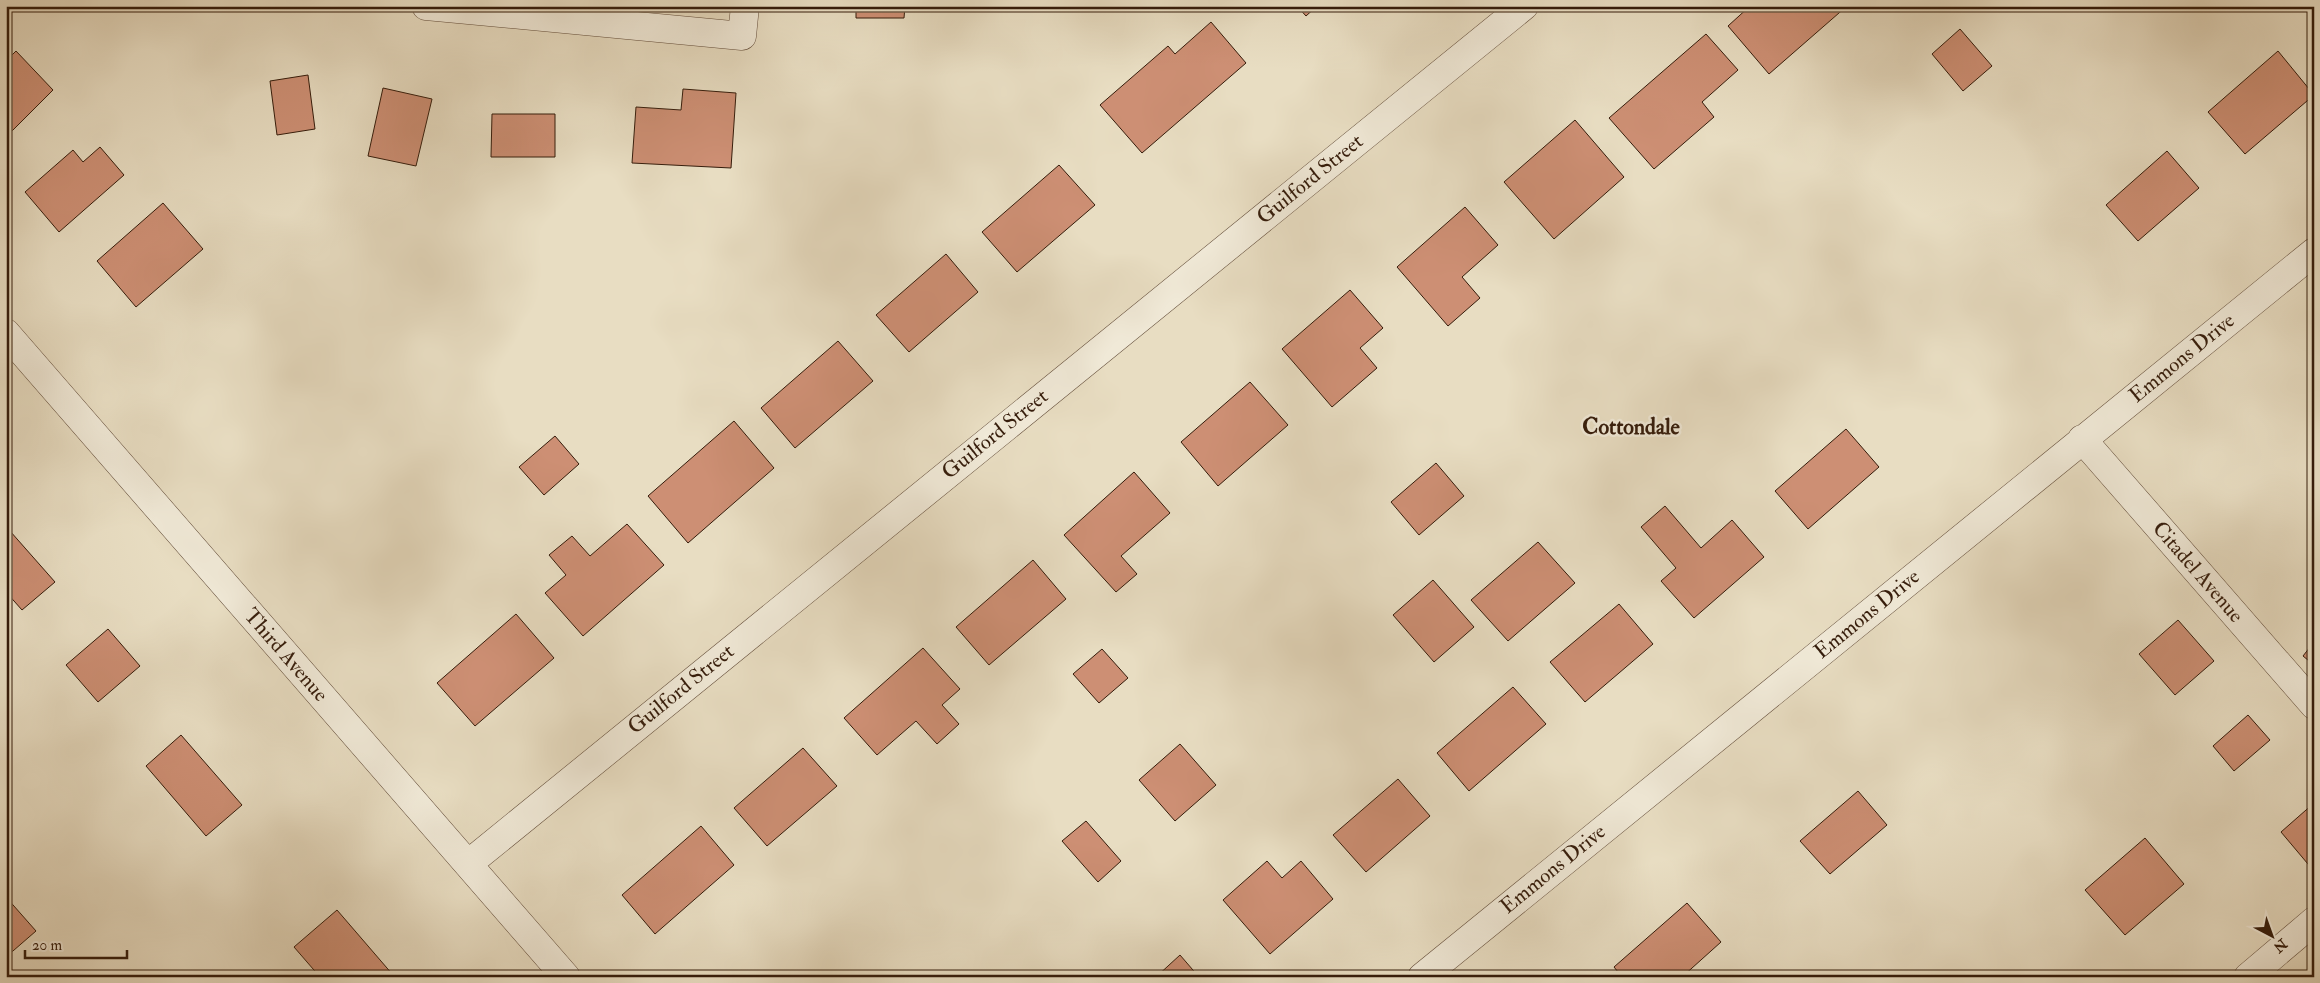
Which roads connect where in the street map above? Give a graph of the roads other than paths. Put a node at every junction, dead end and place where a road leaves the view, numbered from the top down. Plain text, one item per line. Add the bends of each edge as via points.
1 (426, 6) edge
2 (744, 6) edge
3 (1524, 6) edge
4 (2314, 252) edge
5 (6, 333) edge
6 (2082, 439) junction
7 (2314, 705) edge
8 (468, 864) junction
9 (2314, 921) edge
10 (566, 977) edge
11 (1422, 977) edge
12 (2248, 977) edge

1 - 2 street via 742,36
3 - 8 street, Guilford Street
4 - 6 street, Emmons Drive
5 - 8 street, Third Avenue
6 - 7 street, Citadel Avenue
6 - 11 street, Emmons Drive
8 - 10 street, Third Avenue
9 - 12 street

